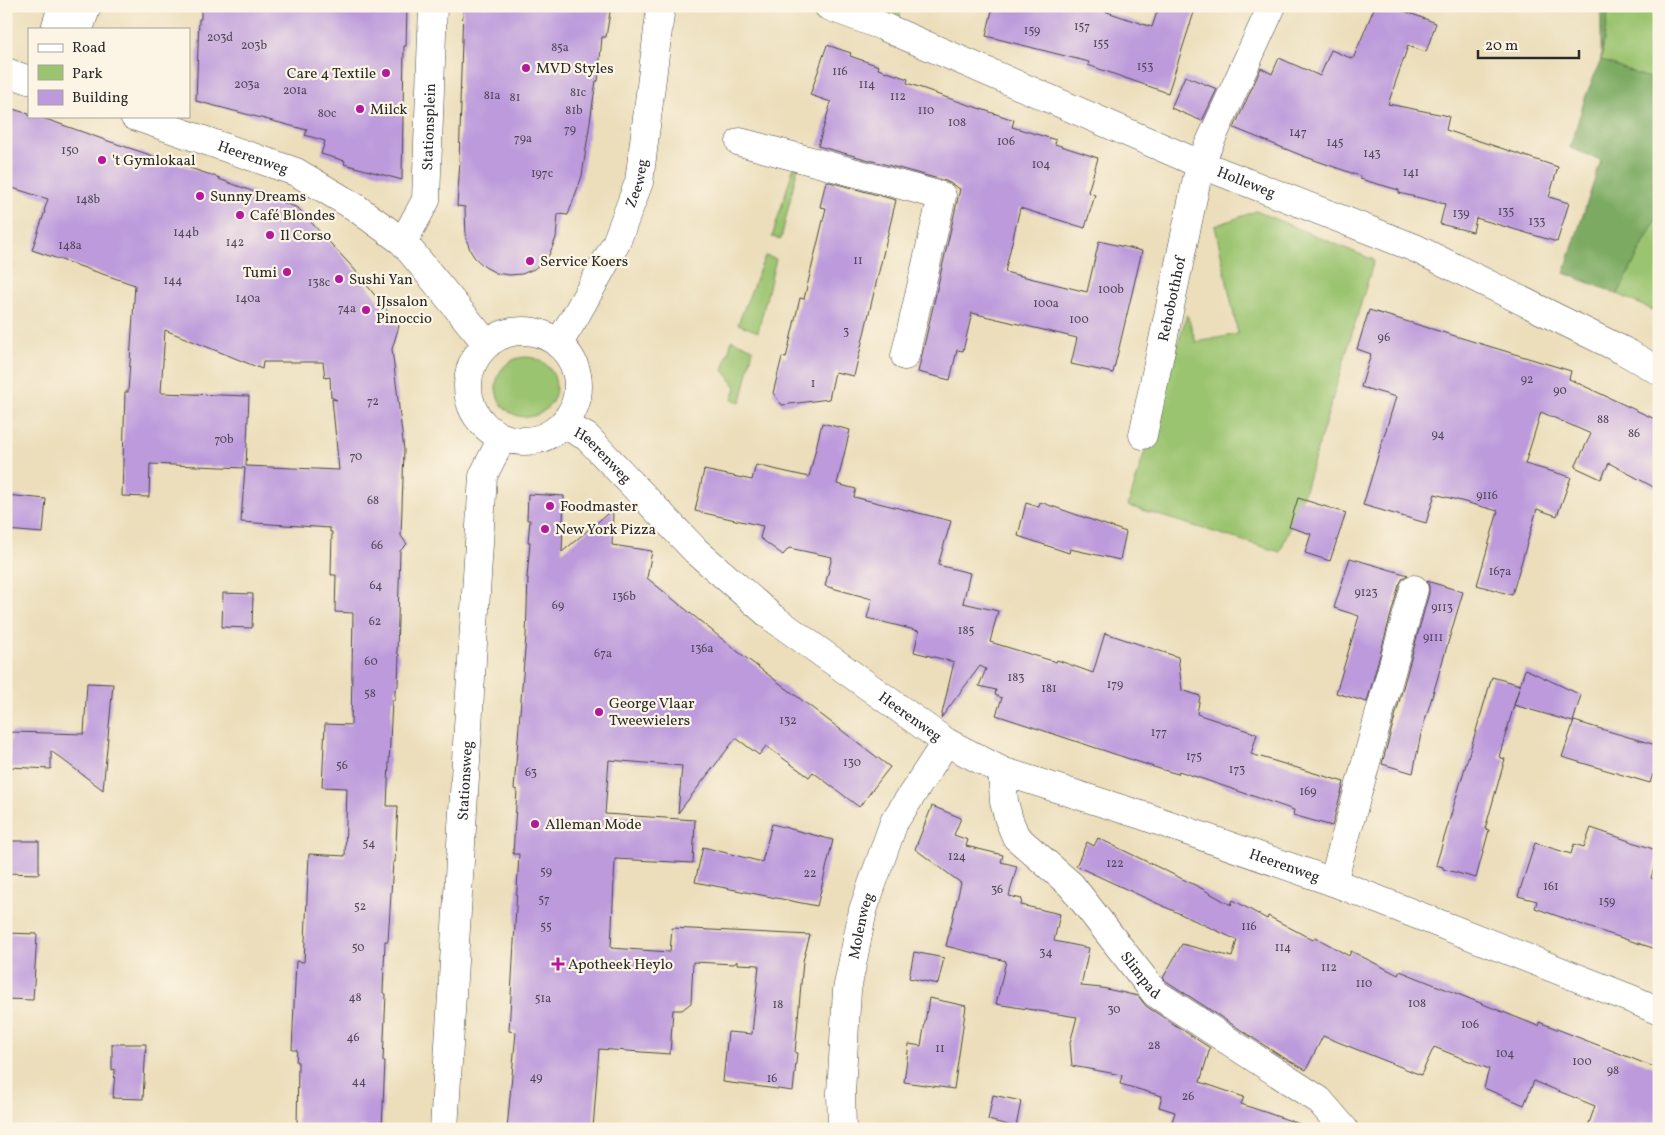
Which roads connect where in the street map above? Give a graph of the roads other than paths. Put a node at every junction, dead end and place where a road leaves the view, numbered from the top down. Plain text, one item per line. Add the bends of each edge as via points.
1 (62, 6) edge
2 (87, 6) edge
3 (433, 6) edge
4 (661, 6) edge
5 (828, 6) edge
6 (1272, 6) edge
7 (55, 28) edge
8 (79, 28) edge
9 (6, 72) edge
10 (28, 80) edge
11 (140, 118) edge
12 (740, 142) dead end
13 (1200, 164) junction
14 (403, 242) junction
15 (487, 344) junction
16 (558, 344) junction
17 (905, 356) dead end
18 (1659, 371) edge
19 (563, 424) junction
20 (1143, 435) dead end
21 (502, 438) junction
22 (1414, 589) dead end
23 (946, 742) junction
24 (1002, 771) junction
25 (1333, 882) junction
26 (1659, 1011) edge
27 (444, 1129) edge
28 (842, 1129) edge
29 (1344, 1129) edge

1 - 7 street
2 - 8 street
3 - 14 street, Stationsplein via 426,200
4 - 16 street, Zeeweg via 639,182 616,243
5 - 13 street, Holleweg via 891,30
6 - 13 street, Rehobothhof
9 - 10 street
11 - 14 street, Heerenweg via 296,172 356,208
12 - 17 street via 942,196
13 - 18 street, Holleweg via 1415,248
13 - 20 street, Rehobothhof
14 - 15 street, Heerenweg
15 - 16 street via 503,334 522,331 541,334
15 - 21 street via 475,359 468,377 468,395 474,413 486,428
16 - 19 street via 570,357 578,392 573,409
19 - 21 street via 535,440 518,442
19 - 23 street, Heerenweg via 587,437 696,551 773,618
21 - 27 street, Stationsweg via 483,476
22 - 25 street, Heerenweg
23 - 24 street, Heerenweg
23 - 28 street, Molenweg via 894,822 863,910 847,990
24 - 25 street, Heerenweg
24 - 29 street, Slimpad via 1004,802 1016,837 1072,884 1155,992 1319,1100
25 - 26 street, Heerenweg

